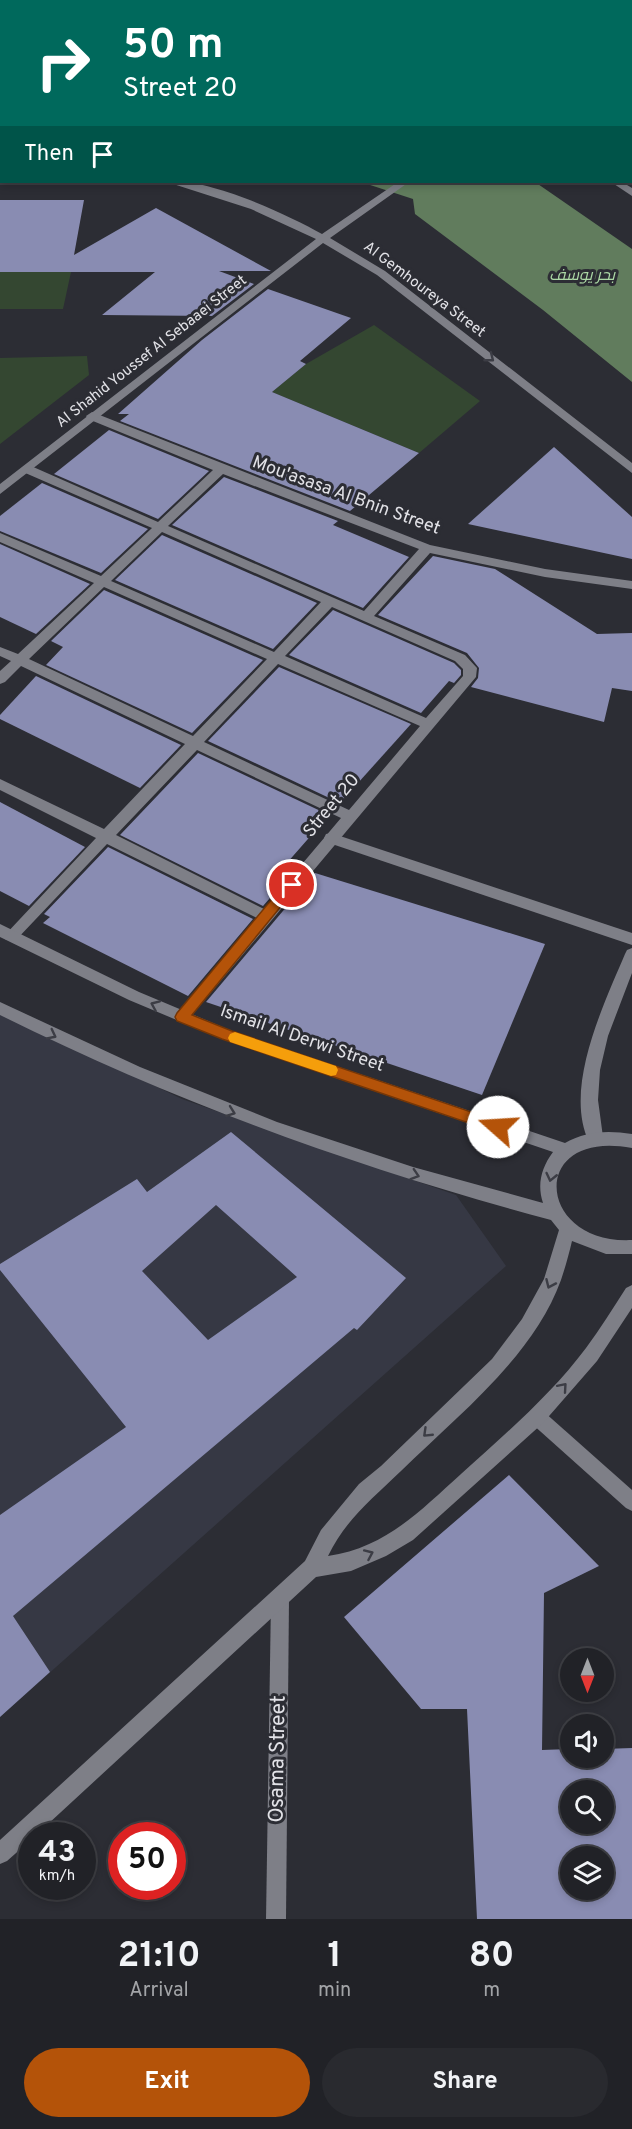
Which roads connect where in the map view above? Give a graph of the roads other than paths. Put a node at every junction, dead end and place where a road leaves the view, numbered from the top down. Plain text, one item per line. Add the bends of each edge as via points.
1 (176, 183) edge
2 (404, 183) edge
3 (617, 183) edge
4 (632, 193) edge
5 (324, 238) junction
6 (92, 416) junction
7 (27, 469) junction
8 (221, 469) junction
9 (632, 469) edge
10 (0, 490) edge
11 (160, 526) junction
12 (0, 537) edge
13 (427, 548) junction
14 (101, 581) junction
15 (632, 585) edge
16 (330, 601) junction
17 (366, 617) junction
18 (0, 651) edge
19 (277, 658) junction
20 (19, 661) junction
21 (0, 679) edge
22 (427, 724) junction
23 (195, 744) junction
24 (0, 784) edge
25 (349, 816) junction
26 (106, 837) junction
27 (331, 838) junction
28 (265, 916) junction
29 (5, 933) edge
30 (632, 939) edge
31 (632, 954) edge
32 (0, 1008) edge
33 (182, 1017) junction
34 (595, 1137) junction
35 (627, 1139) edge
36 (566, 1150) junction
37 (556, 1214) junction
38 (568, 1228) junction
39 (632, 1247) edge
40 (632, 1293) edge
41 (537, 1417) junction
42 (632, 1502) edge
43 (312, 1568) junction
44 (280, 1599) junction
45 (0, 1854) edge
46 (276, 1919) edge

1 - 5 street, Al Gemhoureya Street via 262,208
2 - 5 street, Al Shahid Youssef Al Sebaaei Street
3 - 4 street
5 - 6 street, Al Shahid Youssef Al Sebaaei Street
5 -> 9 street, Al Gemhoureya Street via 381,273
6 - 7 street, Al Shahid Youssef Al Sebaaei Street
6 - 8 street, Mou'asasa Al Bnin Street
7 - 10 street, Al Shahid Youssef Al Sebaaei Street
7 - 11 street
8 - 11 street
8 - 13 street, Mou'asasa Al Bnin Street
11 - 14 street
11 - 16 street
12 - 14 street
13 - 15 street, Mou'asasa Al Bnin Street via 545,573
13 - 17 street
14 - 19 street
14 - 20 street
16 - 17 street
16 - 19 street
17 - 22 street, Street 20 via 460,658 470,668 469,677
18 - 20 street
19 - 22 street
19 - 23 street
20 - 21 street
20 - 23 street
22 - 25 street, Street 20
23 - 25 street
23 - 26 street
24 - 26 street
25 - 27 street, Street 20
26 - 28 street
26 - 29 street
27 - 28 street, Street 20
27 - 30 street
28 - 33 street, Street 20
33 -> 29 street, Ismail Al Derwi Street
31 - 34 street via 592,1065 590,1096
32 -> 37 street via 139,1076 199,1100 445,1185
33 - 36 street, Ismail Al Derwi Street
34 - 35 street
34 - 36 street
36 -> 37 street via 549,1179 549,1197
37 - 38 street
38 - 39 street via 603,1247
38 -> 43 street via 552,1281 528,1326 498,1365 345,1512
41 -> 40 street via 591,1355
41 - 42 street
43 -> 41 street via 351,1562 406,1534
43 - 44 street
44 - 45 street
44 - 46 street, Osama Street

